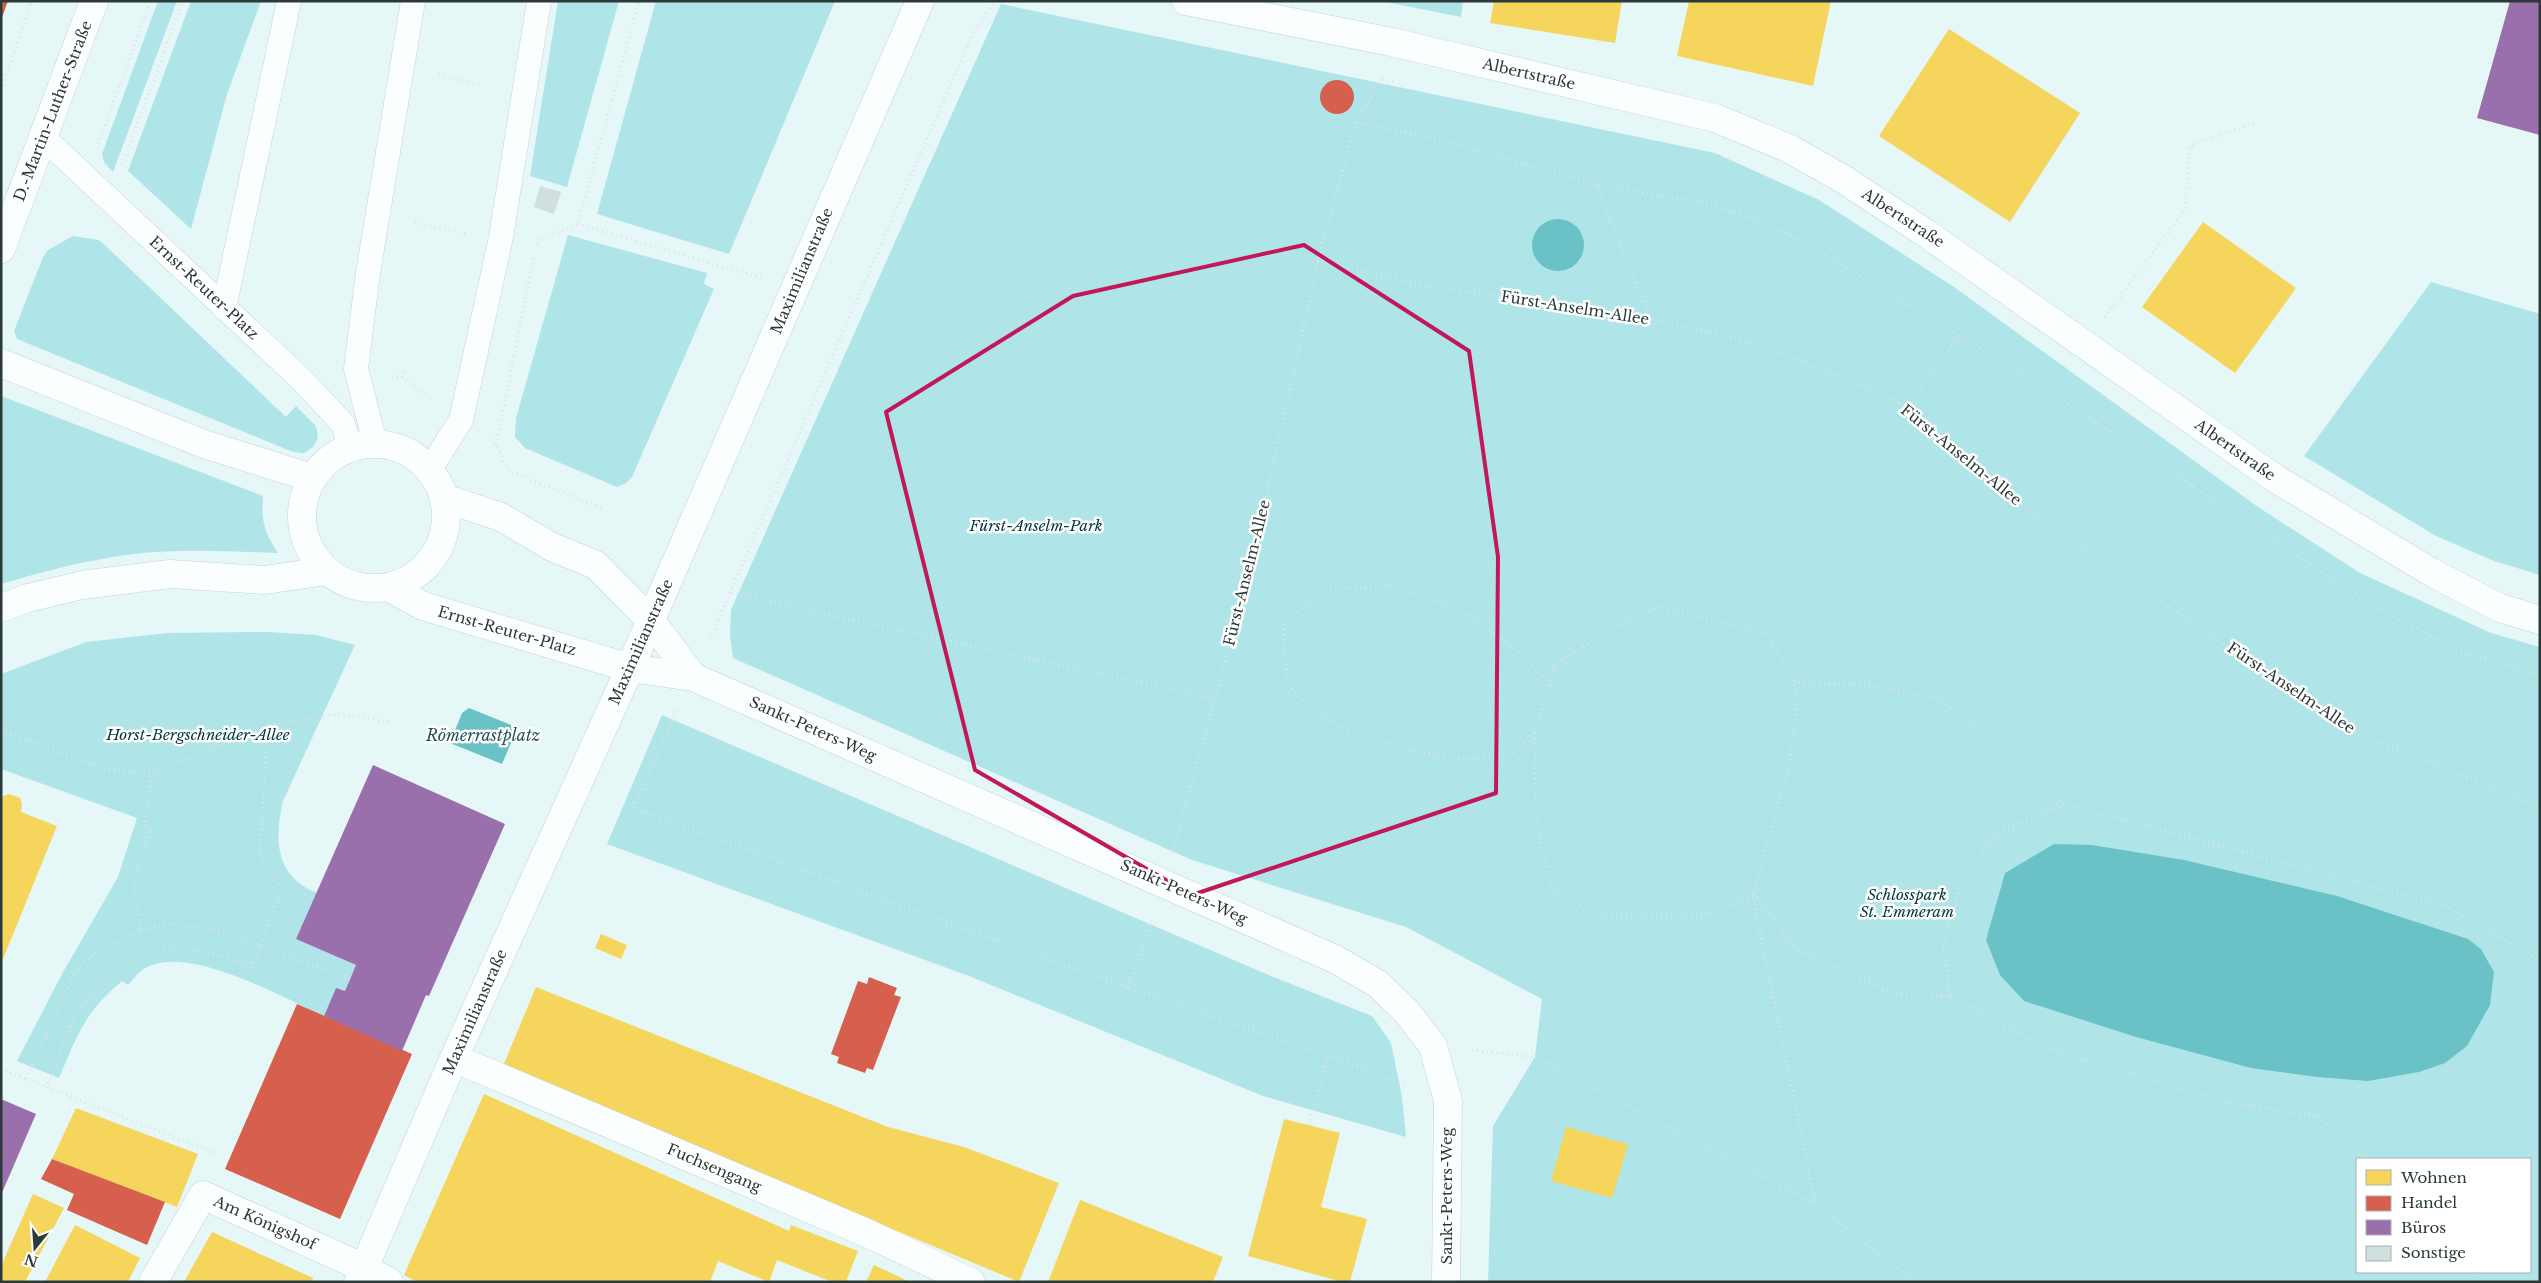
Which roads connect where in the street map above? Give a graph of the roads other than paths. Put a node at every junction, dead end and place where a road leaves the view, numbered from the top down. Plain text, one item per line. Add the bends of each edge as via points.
1 (94, 1) edge
2 (289, 1) edge
3 (413, 1) edge
4 (539, 1) edge
5 (920, 1) edge
6 (1186, 1) edge
7 (44, 138) junction
8 (1, 249) edge
9 (224, 308) junction
10 (1, 363) edge
11 (363, 445) junction
12 (430, 469) junction
13 (312, 478) junction
14 (444, 498) junction
15 (326, 571) junction
16 (388, 587) junction
17 (1, 608) edge
18 (2540, 620) edge
19 (651, 621) junction
20 (630, 668) junction
21 (693, 677) junction
22 (454, 1058) junction
23 (361, 1275) edge
24 (153, 1282) edge
25 (389, 1282) edge
26 (971, 1282) edge
27 (1446, 1282) edge

1 - 7 street, D.-Martin-Luther-Straße
2 - 9 lane
3 - 11 lane via 368,273 356,369
4 - 12 lane via 500,237 461,420
5 - 19 street, Maximilianstraße
6 - 18 street, Albertstraße via 1392,42 1715,118 1788,148 1927,234 2276,479 2354,527 2500,608
7 - 8 street, D.-Martin-Luther-Straße
7 - 9 lane, Ernst-Reuter-Platz
9 - 11 lane, Ernst-Reuter-Platz via 303,381
10 - 13 street via 204,444
11 - 12 street via 396,446
11 - 13 street via 328,460
12 - 14 street
13 - 15 street via 303,498 304,538
14 - 16 street via 445,532 439,548 418,573
14 - 19 street via 501,517 552,546 596,565
15 - 16 street via 366,588
15 - 17 street via 265,580 170,574 82,585
16 - 20 street, Ernst-Reuter-Platz via 423,606
19 - 20 street, Maximilianstraße
19 - 21 street, Sankt-Peters-Weg
20 - 21 street, Sankt-Peters-Weg
20 - 22 street, Maximilianstraße
21 - 27 street, Sankt-Peters-Weg via 1335,959 1378,984 1406,1011 1433,1046 1448,1101
22 - 23 street, Maximilianstraße
22 - 26 street, Fuchsengang via 867,1233
23 - 24 street, Am Königshof via 203,1195
23 - 25 street, Am Königshof

